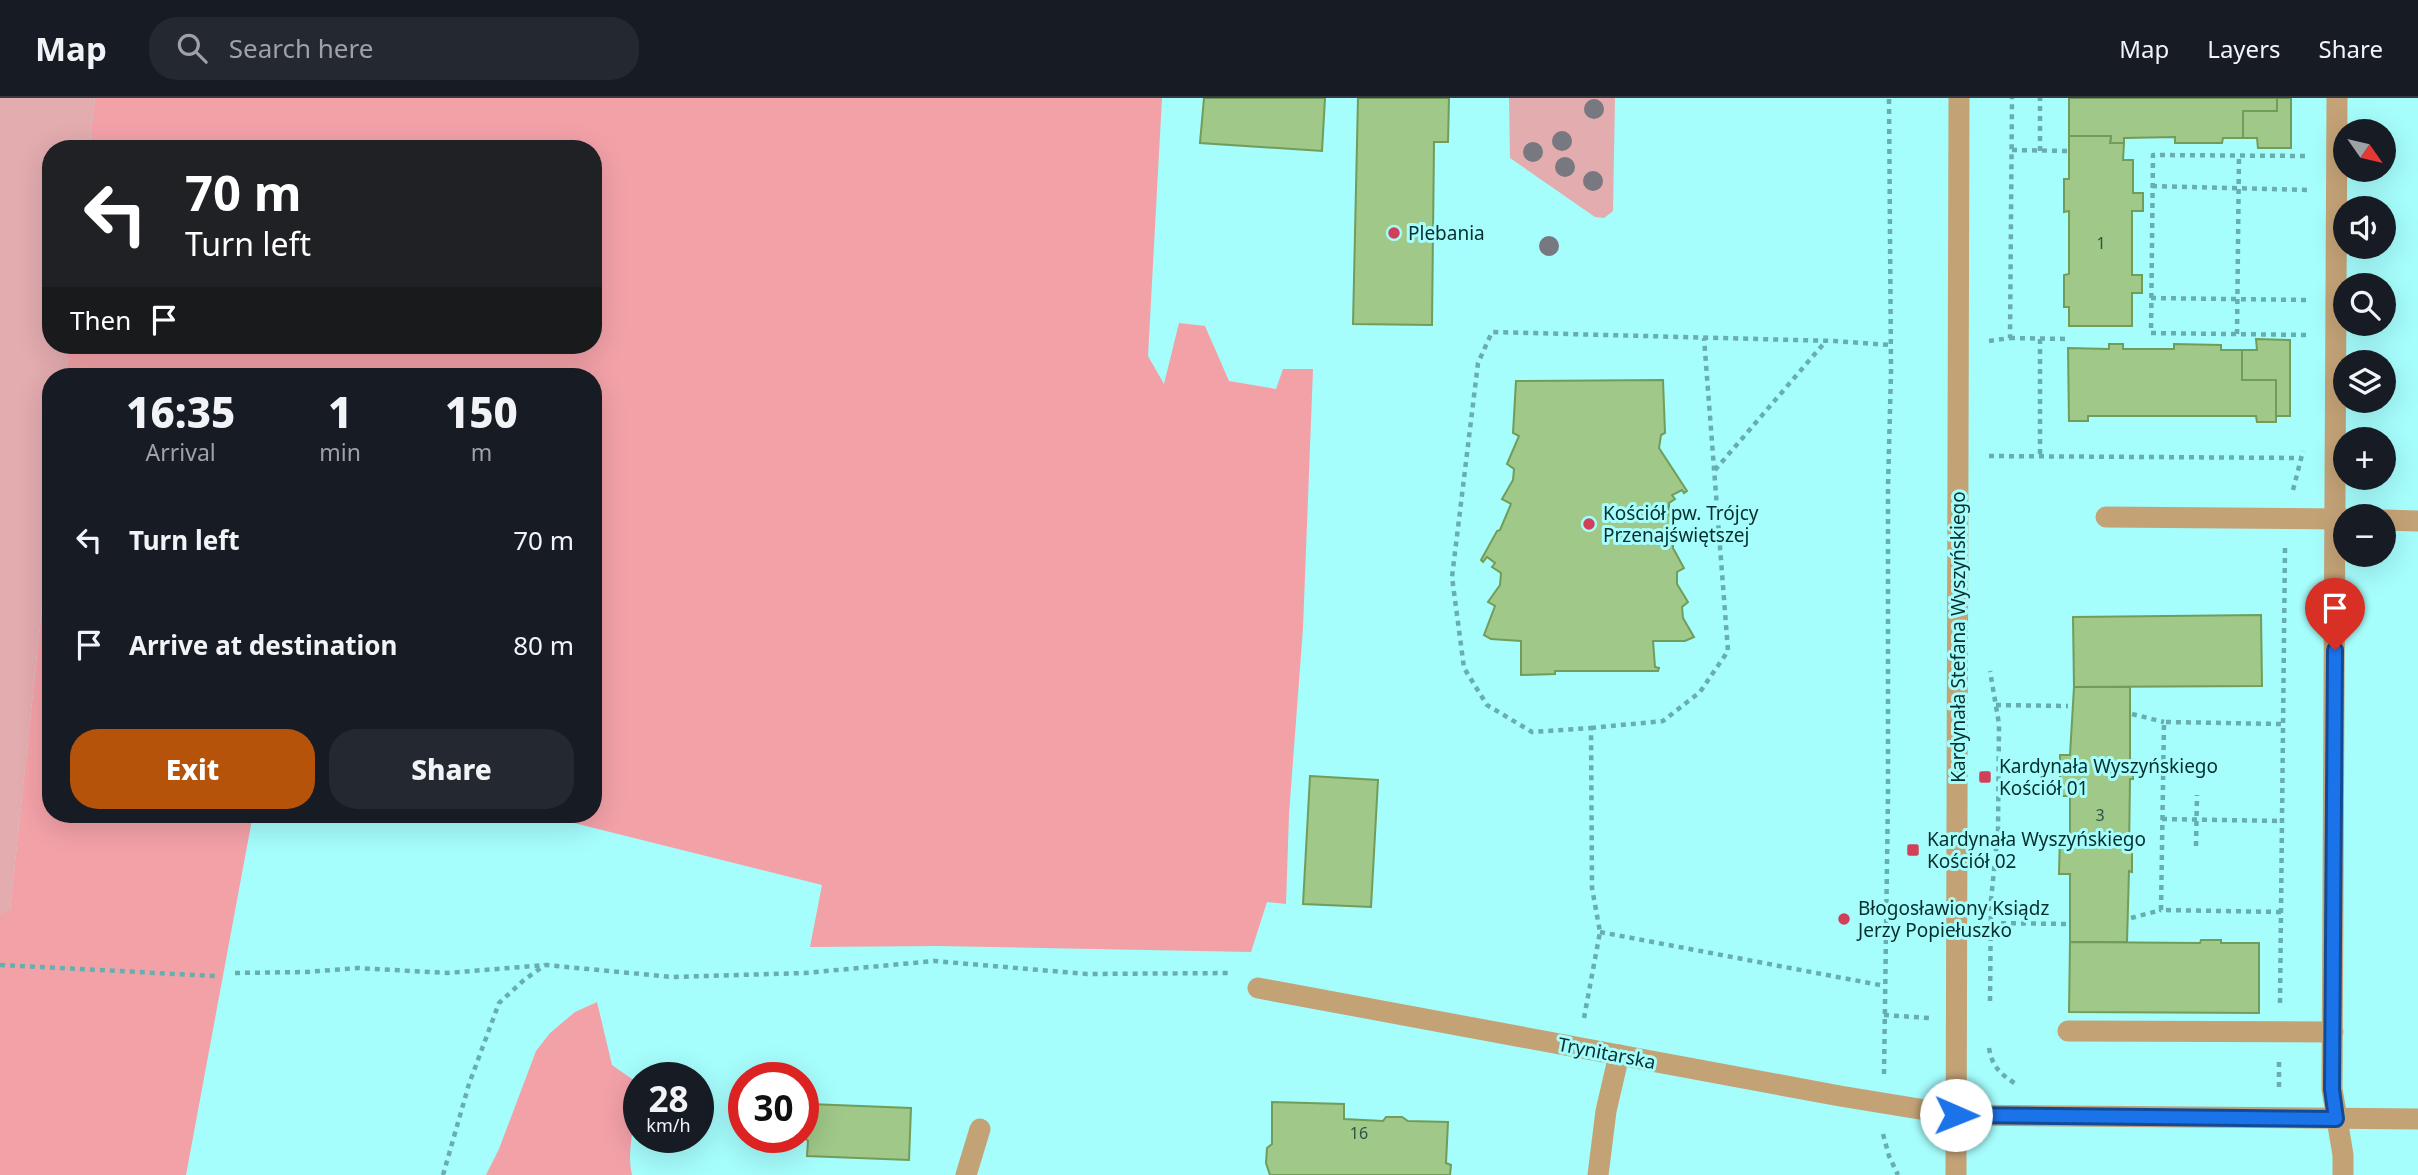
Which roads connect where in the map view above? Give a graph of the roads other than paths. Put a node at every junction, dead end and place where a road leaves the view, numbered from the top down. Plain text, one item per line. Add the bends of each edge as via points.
1 (1959, 98) edge
2 (2337, 98) edge
3 (2341, 504) edge
4 (2106, 517) dead end
5 (2333, 519) edge
6 (2396, 520) edge
7 (2418, 521) edge
8 (2340, 567) edge
9 (1258, 988) road end
10 (2068, 1031) dead end
11 (2333, 1031) junction
12 (1619, 1055) junction
13 (1956, 1115) junction
14 (2336, 1119) junction
15 (2418, 1119) edge
16 (980, 1129) dead end
17 (966, 1175) edge
18 (1598, 1175) edge
19 (1956, 1175) edge
20 (2343, 1175) edge

1 - 13 street, Kardynała Stefana Wyszyńskiego
2 - 3 street
4 - 5 street
6 - 7 street
8 - 11 street
9 - 12 street, Trynitarska
10 - 11 street
11 - 14 street
12 - 13 street, Trynitarska
12 - 18 street
13 - 14 street, Trynitarska
13 - 19 street, Kardynała Stefana Wyszyńskiego
14 - 15 street, Trynitarska
14 - 20 street
16 - 17 street

